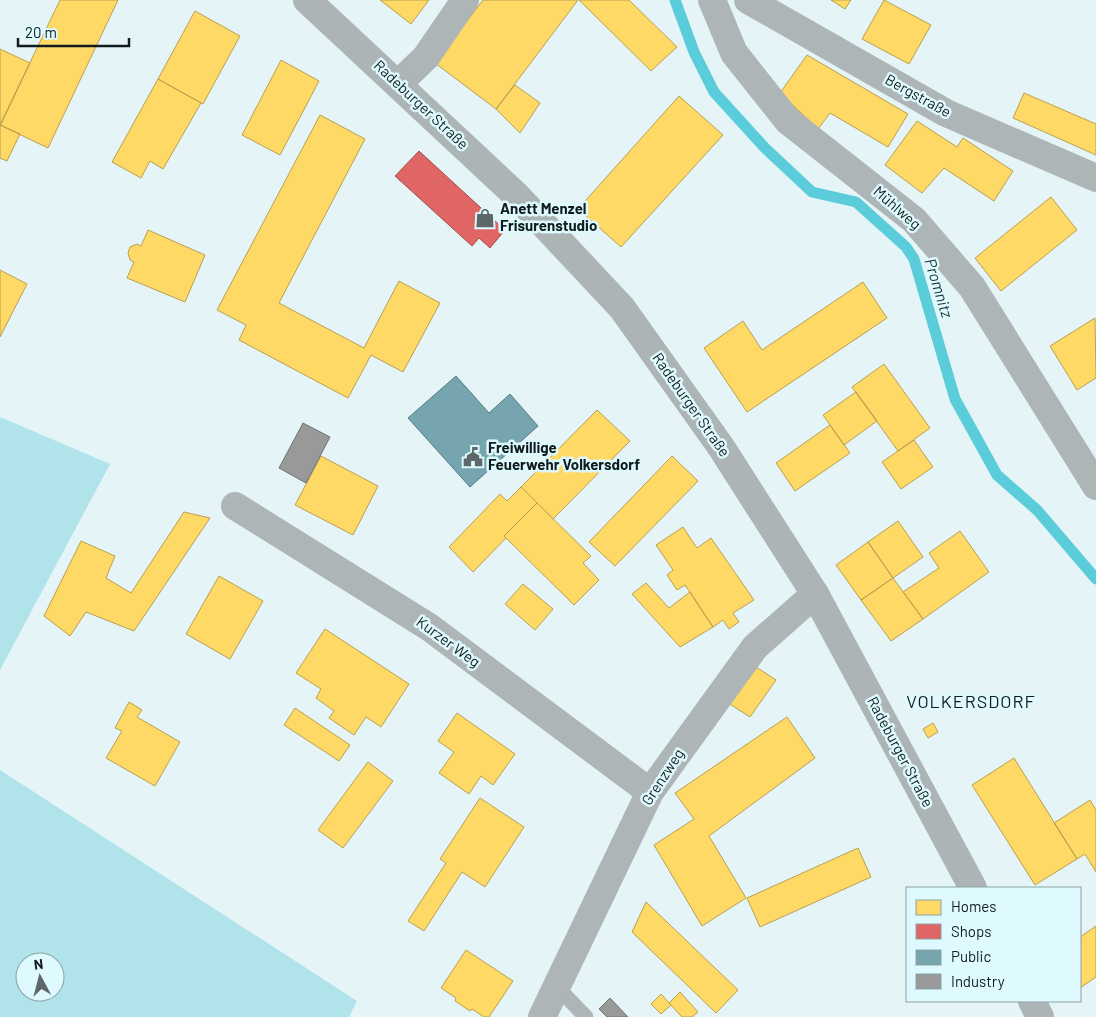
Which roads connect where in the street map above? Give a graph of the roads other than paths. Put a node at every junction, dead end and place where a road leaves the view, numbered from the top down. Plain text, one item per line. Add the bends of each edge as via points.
1 (307, 0) edge
2 (465, 0) edge
3 (712, 0) edge
4 (748, 0) edge
5 (399, 83) junction
6 (1096, 178) edge
7 (1096, 486) edge
8 (235, 506) dead end
9 (815, 594) junction
10 (650, 792) junction
11 (972, 887) edge
12 (557, 987) junction
13 (1032, 1002) edge
14 (542, 1017) edge
15 (586, 1017) edge
16 (1040, 1017) edge

1 - 5 main road, Radeburger Straße
2 - 5 street via 426,57
3 - 7 street, Mühlweg via 734,53 788,121 914,220 972,287
4 - 6 street, Bergstraße via 946,113
5 - 9 main road, Radeburger Straße via 517,196 622,308 721,447
8 - 10 street, Kurzer Weg via 430,627
9 - 10 street, Grenzweg via 755,647
9 - 11 main road, Radeburger Straße
10 - 12 street, Grenzweg
12 - 14 street, Grenzweg
12 - 15 lane
13 - 16 main road

